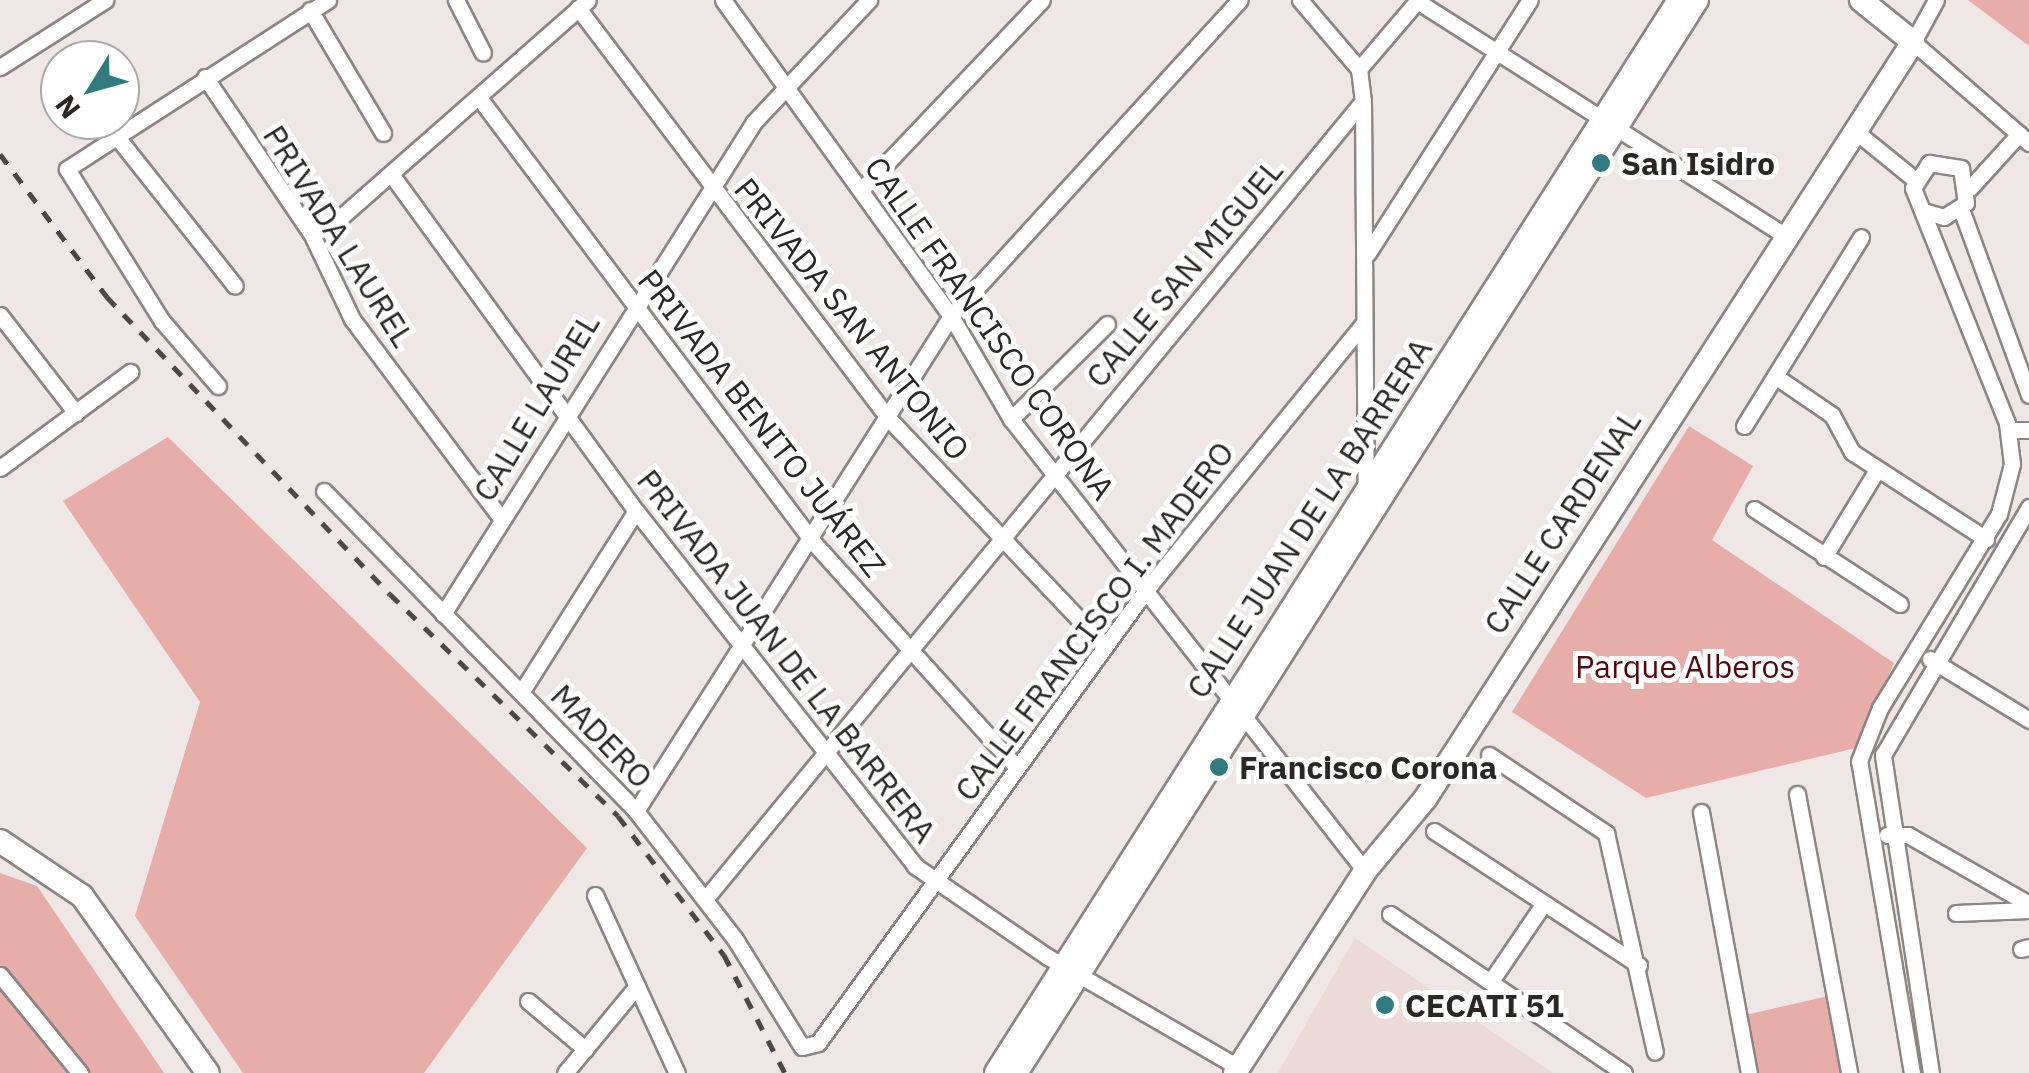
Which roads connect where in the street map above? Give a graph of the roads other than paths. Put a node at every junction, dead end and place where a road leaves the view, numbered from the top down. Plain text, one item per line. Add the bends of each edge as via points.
1 (106, 0) edge
2 (328, 0) edge
3 (456, 0) edge
4 (722, 0) edge
5 (869, 0) edge
6 (1042, 0) edge
7 (1240, 0) edge
8 (1300, 0) edge
9 (1418, 0) edge
10 (1530, 0) edge
11 (1679, 0) edge
12 (1697, 0) edge
13 (1861, 0) edge
14 (1936, 0) edge
15 (583, 4) edge
16 (310, 10) junction
17 (1913, 42) junction
18 (483, 52) dead end
19 (1496, 52) junction
20 (0, 67) edge
21 (1359, 70) junction
22 (205, 76) junction
23 (787, 84) junction
24 (480, 99) junction
25 (1364, 100) junction
26 (140, 116) edge
27 (1611, 125) junction
28 (1856, 131) junction
29 (383, 133) dead end
30 (2024, 138) edge
31 (103, 140) edge
32 (119, 140) edge
33 (392, 174) junction
34 (1914, 179) junction
35 (1970, 188) junction
36 (860, 190) junction
37 (713, 193) junction
38 (1961, 209) junction
39 (1926, 212) junction
40 (333, 224) dead end
41 (1786, 236) junction
42 (1861, 237) dead end
43 (1368, 254) junction
44 (234, 286) dead end
45 (632, 303) junction
46 (0, 314) edge
47 (951, 316) junction
48 (1107, 324) dead end
49 (1362, 324) junction
50 (2025, 369) edge
51 (130, 372) dead end
52 (1775, 376) junction
53 (218, 386) dead end
54 (2029, 395) edge
55 (567, 410) junction
56 (76, 412) junction
57 (889, 419) junction
58 (1011, 419) junction
59 (1744, 426) dead end
60 (2008, 430) junction
61 (2029, 430) edge
62 (2029, 455) edge
63 (2011, 456) junction
64 (0, 468) edge
65 (1877, 470) junction
66 (1052, 474) junction
67 (324, 490) dead end
68 (1373, 495) junction
69 (2029, 507) edge
70 (1754, 510) dead end
71 (636, 511) junction
72 (501, 518) junction
73 (1000, 536) junction
74 (1986, 539) junction
75 (812, 542) junction
76 (1824, 557) junction
77 (1146, 590) junction
78 (1900, 604) dead end
79 (443, 614) junction
80 (742, 642) junction
81 (909, 646) junction
82 (1105, 647) junction
83 (1917, 650) junction
84 (1935, 662) junction
85 (522, 691) junction
86 (1236, 710) junction
87 (2029, 720) edge
88 (829, 752) junction
89 (1489, 755) dead end
90 (1016, 767) junction
91 (1797, 794) dead end
92 (636, 811) junction
93 (1702, 812) dead end
94 (1434, 831) dead end
95 (1893, 834) junction
96 (1869, 837) junction
97 (4, 847) edge
98 (1365, 871) junction
99 (932, 882) junction
100 (594, 895) dead end
101 (706, 898) junction
102 (1544, 904) junction
103 (2024, 904) edge
104 (1956, 913) dead end
105 (1390, 914) dead end
106 (1639, 966) junction
107 (1071, 971) junction
108 (0, 975) edge
109 (1490, 981) junction
110 (637, 986) junction
111 (528, 1001) dead end
112 (802, 1047) joint
113 (585, 1048) junction
114 (1655, 1052) dead end
115 (1236, 1070) edge
116 (80, 1073) edge
117 (208, 1073) edge
118 (565, 1073) edge
119 (677, 1073) edge
120 (996, 1073) edge
121 (1016, 1073) edge
122 (1624, 1073) edge
123 (1749, 1073) edge
124 (1849, 1073) edge
125 (1912, 1073) edge
126 (1932, 1073) edge

1 - 20 street
2 - 16 street
3 - 18 street
4 - 23 street, CALLE FRANCISCO CORONA
5 - 23 street, CALLE LAUREL
6 - 36 street
7 - 47 street
8 - 21 street
9 - 19 street
9 - 21 street
10 - 19 street
11 - 27 street, CALLE JUAN DE LA BARRERA
12 - 27 street, CALLE JUAN DE LA BARRERA
13 - 17 street
14 - 17 street, CALLE CARDENAL
15 - 24 street
15 - 37 street, PRIVADA SAN ANTONIO
16 - 22 street
16 - 29 street
17 - 28 street, CALLE CARDENAL
17 - 30 street
19 - 27 street
19 - 43 street
21 - 25 street
22 - 26 street
22 - 72 street, PRIVADA LAUREL via 312,236 352,320
23 - 36 street, CALLE FRANCISCO CORONA
23 - 37 street, CALLE LAUREL
24 - 33 street
24 - 45 street, PRIVADA BENITO JUÁREZ
25 - 43 street
25 - 66 street, CALLE SAN MIGUEL
27 - 41 street
27 - 68 street, CALLE JUAN DE LA BARRERA
28 - 34 street
28 - 41 street, CALLE CARDENAL
30 - 35 street
31 - 53 street via 67,169 162,321
32 - 44 street
33 - 40 street
33 - 55 street, PRIVADA JUAN DE LA BARRERA
34 - 35 street via 1940,160 1961,168
34 - 39 street
35 - 38 street
36 - 47 street, CALLE FRANCISCO CORONA
37 - 45 street, CALLE LAUREL
37 - 57 street, PRIVADA SAN ANTONIO
38 - 39 street
38 - 50 street
39 - 60 street
41 - 98 street, CALLE CARDENAL via 1425,799
42 - 52 street
43 - 49 street
45 - 55 street, CALLE LAUREL
45 - 75 street, PRIVADA BENITO JUÁREZ
46 - 56 street
47 - 57 street
47 - 58 street, CALLE FRANCISCO CORONA
48 - 58 street
49 - 68 street
49 - 77 street, CALLE FRANCISCO I. MADERO
50 - 54 street
51 - 56 street
52 - 59 street
52 - 65 street via 1832,415 1844,443
55 - 71 street, PRIVADA JUAN DE LA BARRERA
55 - 72 street, CALLE LAUREL
56 - 64 street
57 - 73 street, PRIVADA SAN ANTONIO
57 - 75 street
58 - 66 street, CALLE FRANCISCO CORONA
60 - 61 street
60 - 63 street
62 - 63 street
63 - 74 street
65 - 74 street
65 - 76 street
66 - 73 street, CALLE SAN MIGUEL
66 - 77 street, CALLE FRANCISCO CORONA
67 - 79 street, MADERO
68 - 86 street, CALLE JUAN DE LA BARRERA
69 - 84 street
70 - 76 street
71 - 80 street, PRIVADA JUAN DE LA BARRERA
71 - 85 street
72 - 79 street, CALLE LAUREL
73 - 81 street, CALLE SAN MIGUEL
73 - 82 street, PRIVADA SAN ANTONIO
74 - 83 street
75 - 80 street
75 - 81 street, PRIVADA BENITO JUÁREZ
76 - 78 street
77 - 82 street, CALLE FRANCISCO I. MADERO
77 - 86 street, CALLE FRANCISCO CORONA
79 - 85 street, MADERO
80 - 88 street, PRIVADA JUAN DE LA BARRERA
80 - 92 street
81 - 88 street, CALLE SAN MIGUEL
81 - 90 street, PRIVADA BENITO JUÁREZ
82 - 90 street, CALLE FRANCISCO I. MADERO
83 - 84 street
83 - 96 street via 1859,761
84 - 87 street
84 - 95 street via 1884,755
85 - 92 street, MADERO
86 - 98 street, CALLE FRANCISCO CORONA
86 - 107 street, CALLE JUAN DE LA BARRERA
88 - 99 street, PRIVADA JUAN DE LA BARRERA
88 - 101 street, CALLE SAN MIGUEL
89 - 106 street via 1606,832
90 - 99 street, CALLE FRANCISCO I. MADERO
91 - 124 street
92 - 101 street, MADERO
93 - 123 street
94 - 102 street
95 - 96 street
95 - 103 street
95 - 126 street
96 - 125 street
97 - 117 street via 82,896
98 - 115 street, CALLE CARDENAL
99 - 107 street, PRIVADA JUAN DE LA BARRERA
99 - 112 street, CALLE FRANCISCO I. MADERO via 818,1043
100 - 110 street
101 - 112 street, MADERO
102 - 106 street
102 - 109 street
103 - 104 street
105 - 109 street
106 - 114 street
107 - 115 street, PRIVADA JUAN DE LA BARRERA
107 - 120 street, CALLE JUAN DE LA BARRERA
107 - 121 street, CALLE JUAN DE LA BARRERA
108 - 116 street
109 - 122 street
110 - 113 street
110 - 119 street
111 - 113 street
113 - 118 street

